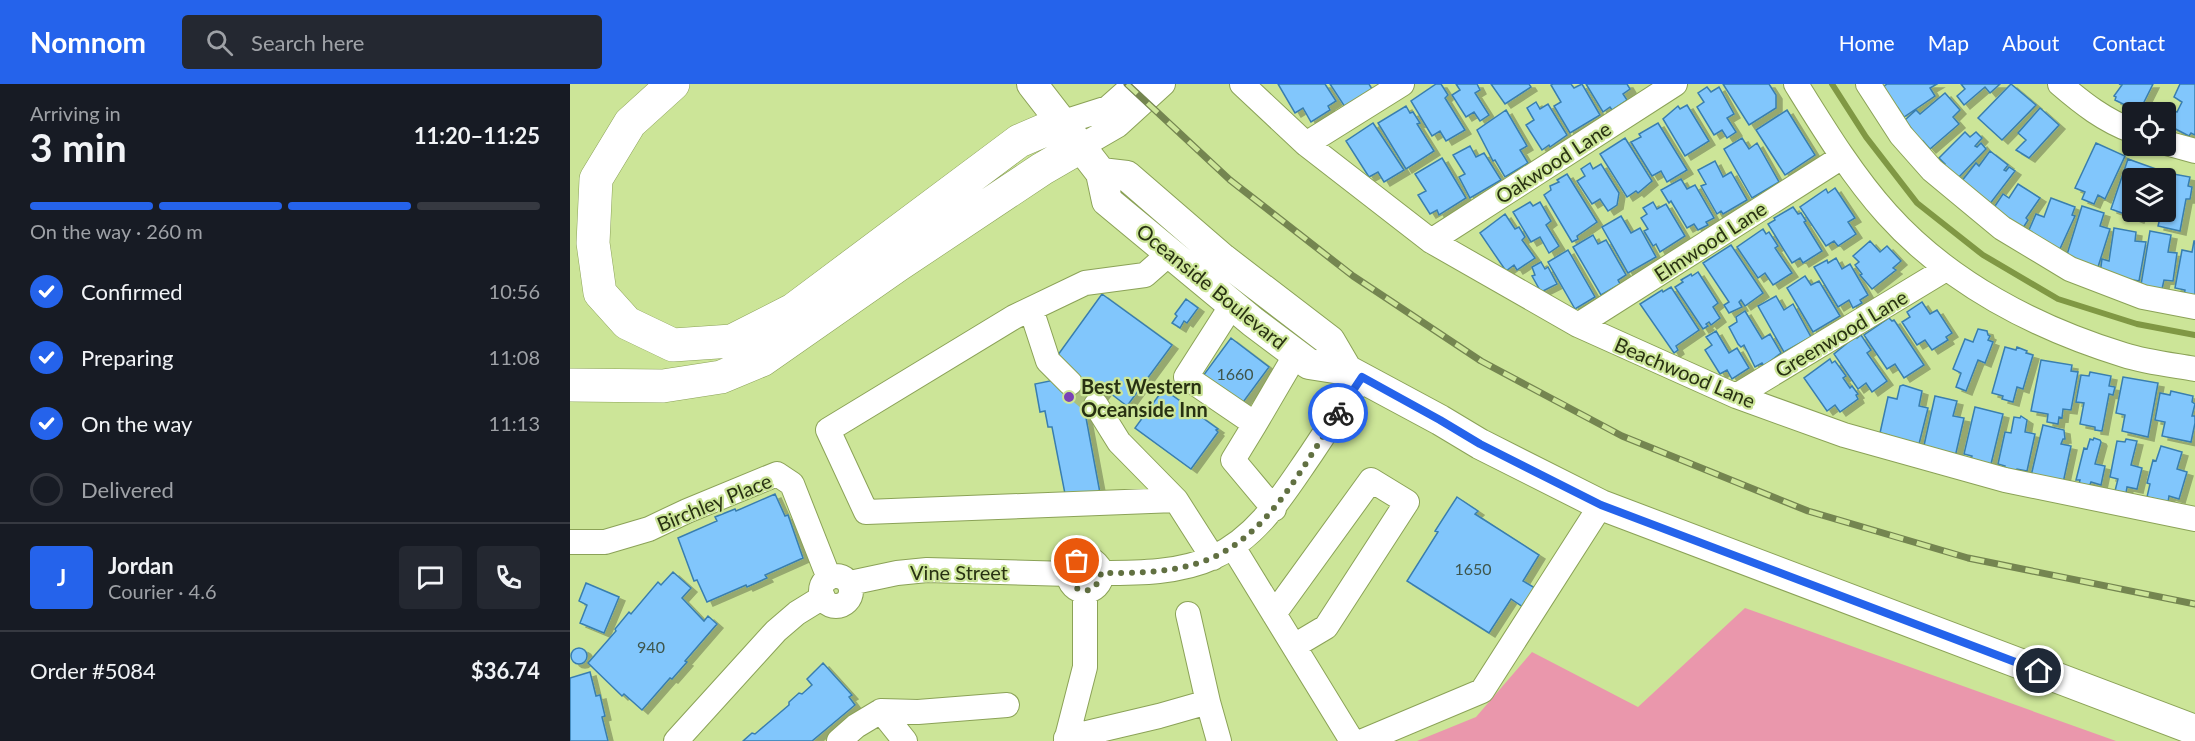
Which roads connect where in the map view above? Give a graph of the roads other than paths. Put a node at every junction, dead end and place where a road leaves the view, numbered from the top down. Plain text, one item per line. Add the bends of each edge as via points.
1 (673, 84) edge
2 (1032, 84) edge
3 (1135, 84) edge
4 (1163, 84) edge
5 (1242, 84) edge
6 (1402, 84) edge
7 (1675, 84) edge
8 (1796, 84) edge
9 (1868, 84) edge
10 (2060, 84) edge
11 (2122, 127) edge
12 (1071, 135) junction
13 (1306, 144) junction
14 (2176, 146) edge
15 (2195, 151) edge
16 (1842, 157) junction
17 (1101, 173) junction
18 (1431, 241) junction
19 (1170, 253) junction
20 (1946, 269) junction
21 (1232, 305) junction
22 (2195, 307) edge
23 (1030, 309) junction
24 (1578, 325) junction
25 (1296, 354) junction
26 (2195, 369) edge
27 (1354, 373) junction
28 (1070, 382) tunnel mouth
29 (570, 385) edge
30 (1736, 396) junction
31 (1096, 405) tunnel mouth
32 (1255, 424) junction
33 (1176, 500) junction
34 (1601, 505) junction
35 (1274, 509) junction
36 (2194, 513) edge
37 (570, 542) edge
38 (1223, 552) junction
39 (1085, 579) junction
40 (834, 586) junction
41 (1188, 614) dead end
42 (1274, 614) junction
43 (1294, 646) junction
44 (1208, 702) junction
45 (1007, 705) dead end
46 (881, 711) junction
47 (2195, 730) edge
48 (1066, 739) edge
49 (676, 741) edge
50 (839, 741) edge
51 (905, 741) edge
52 (1219, 741) edge
53 (1353, 741) edge
54 (1362, 741) edge

1 - 12 highway via 630,123 596,178 592,243 600,293 605,300 627,323 673,345 732,341 793,310 1019,141
2 - 12 main road, Oceanside Boulevard
3 - 12 street
4 - 12 street via 1118,124
5 - 13 street, Beachwood Lane
6 - 13 street
7 - 18 street, Oakwood Lane
8 - 16 street
9 - 22 street via 1901,135 1932,170 2002,228 2070,269 2143,297
10 - 11 street via 2084,105
12 - 17 main road, Oceanside Boulevard
12 - 29 highway via 1042,169 762,360 721,377 663,386
13 - 18 street, Beachwood Lane
14 - 15 street
16 - 20 street via 1888,215
16 - 24 street, Elmwood Lane
17 - 19 main road, Oceanside Boulevard via 1107,201
17 - 27 main road, Oceanside Boulevard via 1127,176 1223,260 1330,341
18 - 24 street, Beachwood Lane
19 - 21 main road, Oceanside Boulevard
19 - 23 street via 1145,275 1085,283
20 - 26 street via 1990,297 2065,334 2125,355
20 - 30 street, Greenwood Lane
21 - 25 main road, Oceanside Boulevard
21 - 32 street via 1186,377
23 - 28 street via 1048,361
23 - 33 street via 828,430 866,512
24 - 30 street, Beachwood Lane
25 - 27 main road, Oceanside Boulevard via 1309,364
25 - 32 street
27 - 34 main road, Oceanside Boulevard via 1480,444
27 - 35 street, Vine Street
30 - 36 street, Beachwood Lane via 1844,435 2005,480
31 - 33 street via 1119,442
32 - 35 street via 1233,460
33 - 38 street
34 - 47 main road, Oceanside Boulevard
34 - 54 street via 1482,691
35 - 38 street, Vine Street
37 - 40 street, Birchley Place via 605,542 649,529 777,474 792,484
38 - 39 street, Vine Street via 1187,566
38 - 42 street
39 - 40 street, Vine Street via 927,570
39 - 48 street via 1085,667
40 - 49 street, Vine Street via 776,631
41 - 44 street
42 - 43 street
42 - 43 street via 1371,480 1407,502 1326,627
43 - 53 street
44 - 48 street
44 - 52 street
45 - 46 street
46 - 50 street
46 - 51 street

